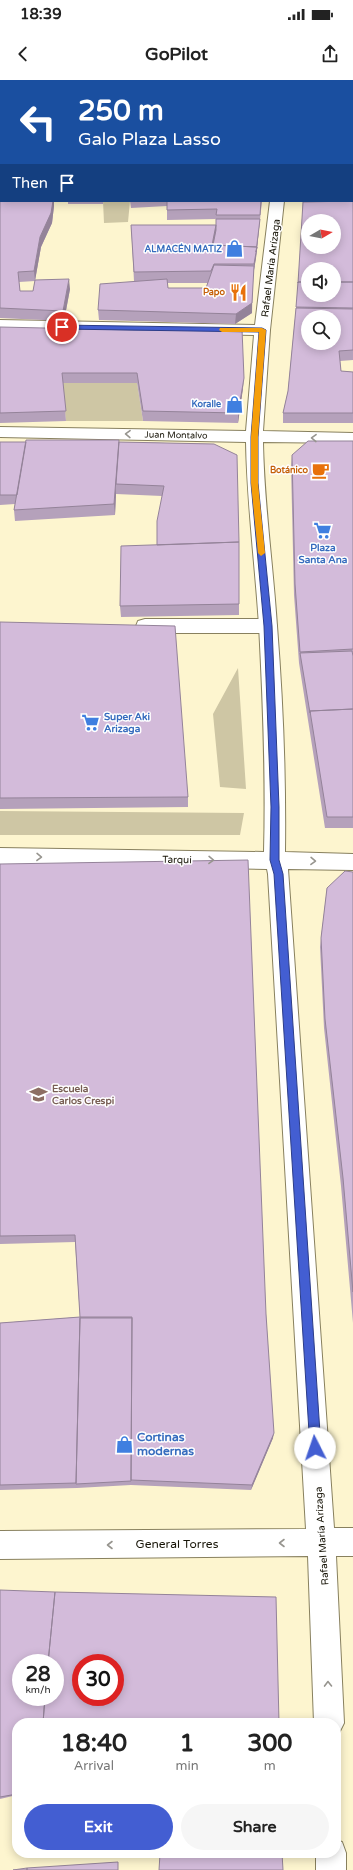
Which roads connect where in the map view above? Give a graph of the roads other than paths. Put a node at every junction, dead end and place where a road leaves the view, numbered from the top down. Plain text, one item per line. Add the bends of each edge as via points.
1 (277, 202) edge
2 (0, 325) edge
3 (262, 330) junction
4 (0, 432) edge
5 (254, 437) junction
6 (353, 438) edge
7 (126, 626) edge
8 (268, 626) junction
9 (0, 856) edge
10 (274, 860) junction
11 (353, 862) edge
12 (353, 1542) edge
13 (321, 1543) junction
14 (0, 1545) edge
15 (329, 1718) edge
16 (331, 1858) edge
17 (331, 1870) edge

1 - 3 street, Rafael María Arízaga
2 - 3 street
3 - 5 street, Rafael María Arízaga
5 -> 4 street, Juan Montalvo
6 -> 5 street, Juan Montalvo
5 - 8 street, Rafael María Arízaga via 255,483
7 - 8 street
8 - 10 street, Rafael María Arízaga via 275,807
9 -> 10 street, Tarqui
10 -> 11 street, Tarqui
10 - 13 street, Rafael María Arízaga via 279,874
12 - 13 street, General Torres
13 -> 14 street, General Torres
15 -> 13 street, Rafael María Arízaga
16 - 17 street

